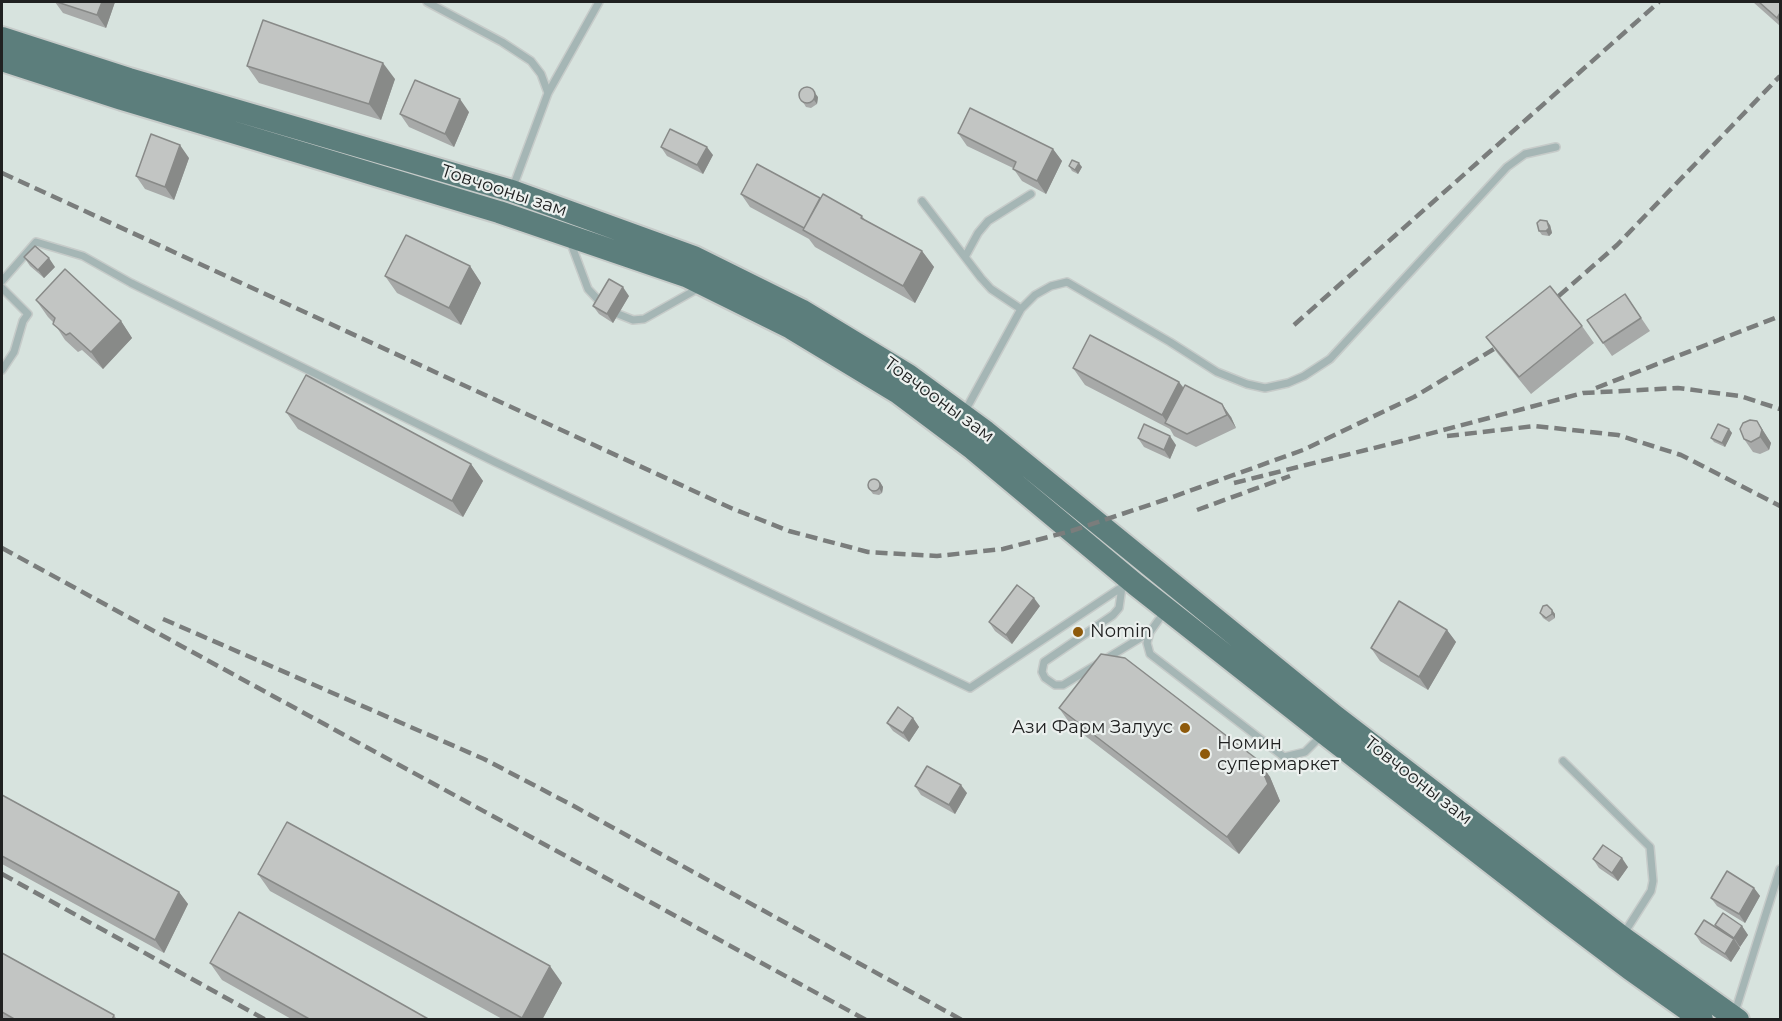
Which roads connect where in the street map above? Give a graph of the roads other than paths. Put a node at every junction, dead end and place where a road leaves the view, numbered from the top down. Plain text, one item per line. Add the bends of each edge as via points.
1 (427, 2) edge
2 (599, 2) edge
3 (2, 38) edge
4 (2, 60) edge
5 (548, 93) junction
6 (1556, 147) dead end
7 (512, 191) junction
8 (1031, 194) dead end
9 (922, 201) dead end
10 (568, 236) junction
11 (965, 257) junction
12 (2, 281) edge
13 (704, 285) junction
14 (2, 288) edge
15 (604, 306) edge
16 (1021, 309) junction
17 (618, 314) dead end
18 (2, 370) edge
19 (963, 416) junction
20 (1127, 584) junction
21 (1166, 609) junction
22 (1150, 632) junction
23 (1324, 733) junction
24 (1563, 761) dead end
25 (1780, 869) edge
26 (1622, 937) junction
27 (1734, 1018) edge
28 (1702, 1020) edge

1 - 5 lane via 531,61
2 - 5 lane
3 - 7 highway, Товчооны зам
4 - 10 highway, Товчооны зам
5 - 7 lane
6 - 16 lane via 1525,154 1507,167 1330,359 1288,383 1265,388 1217,372 1066,282 1035,295
7 - 19 highway, Товчооны зам via 694,257 801,310 908,375
8 - 11 lane via 988,221
9 - 11 lane
10 - 13 highway, Товчооны зам
10 - 15 lane via 588,290
11 - 16 lane via 992,289
12 - 20 lane via 36,242 83,256 495,462 970,688
13 - 17 lane via 644,319 633,320
13 - 20 highway, Товчооны зам via 791,328 897,392 973,449
14 - 18 lane via 28,314 14,352
16 - 19 lane
19 - 26 highway, Товчооны зам via 1336,717
20 - 21 highway, Товчооны зам
20 - 22 lane via 1113,615 1044,662 1042,672 1055,685 1063,685
21 - 22 lane
21 - 23 highway, Товчооны зам
22 - 23 lane via 1150,654 1284,757 1305,752
23 - 28 highway, Товчооны зам via 1556,913
24 - 26 lane via 1650,847 1652,891
25 - 27 lane
26 - 27 highway, Товчооны зам

